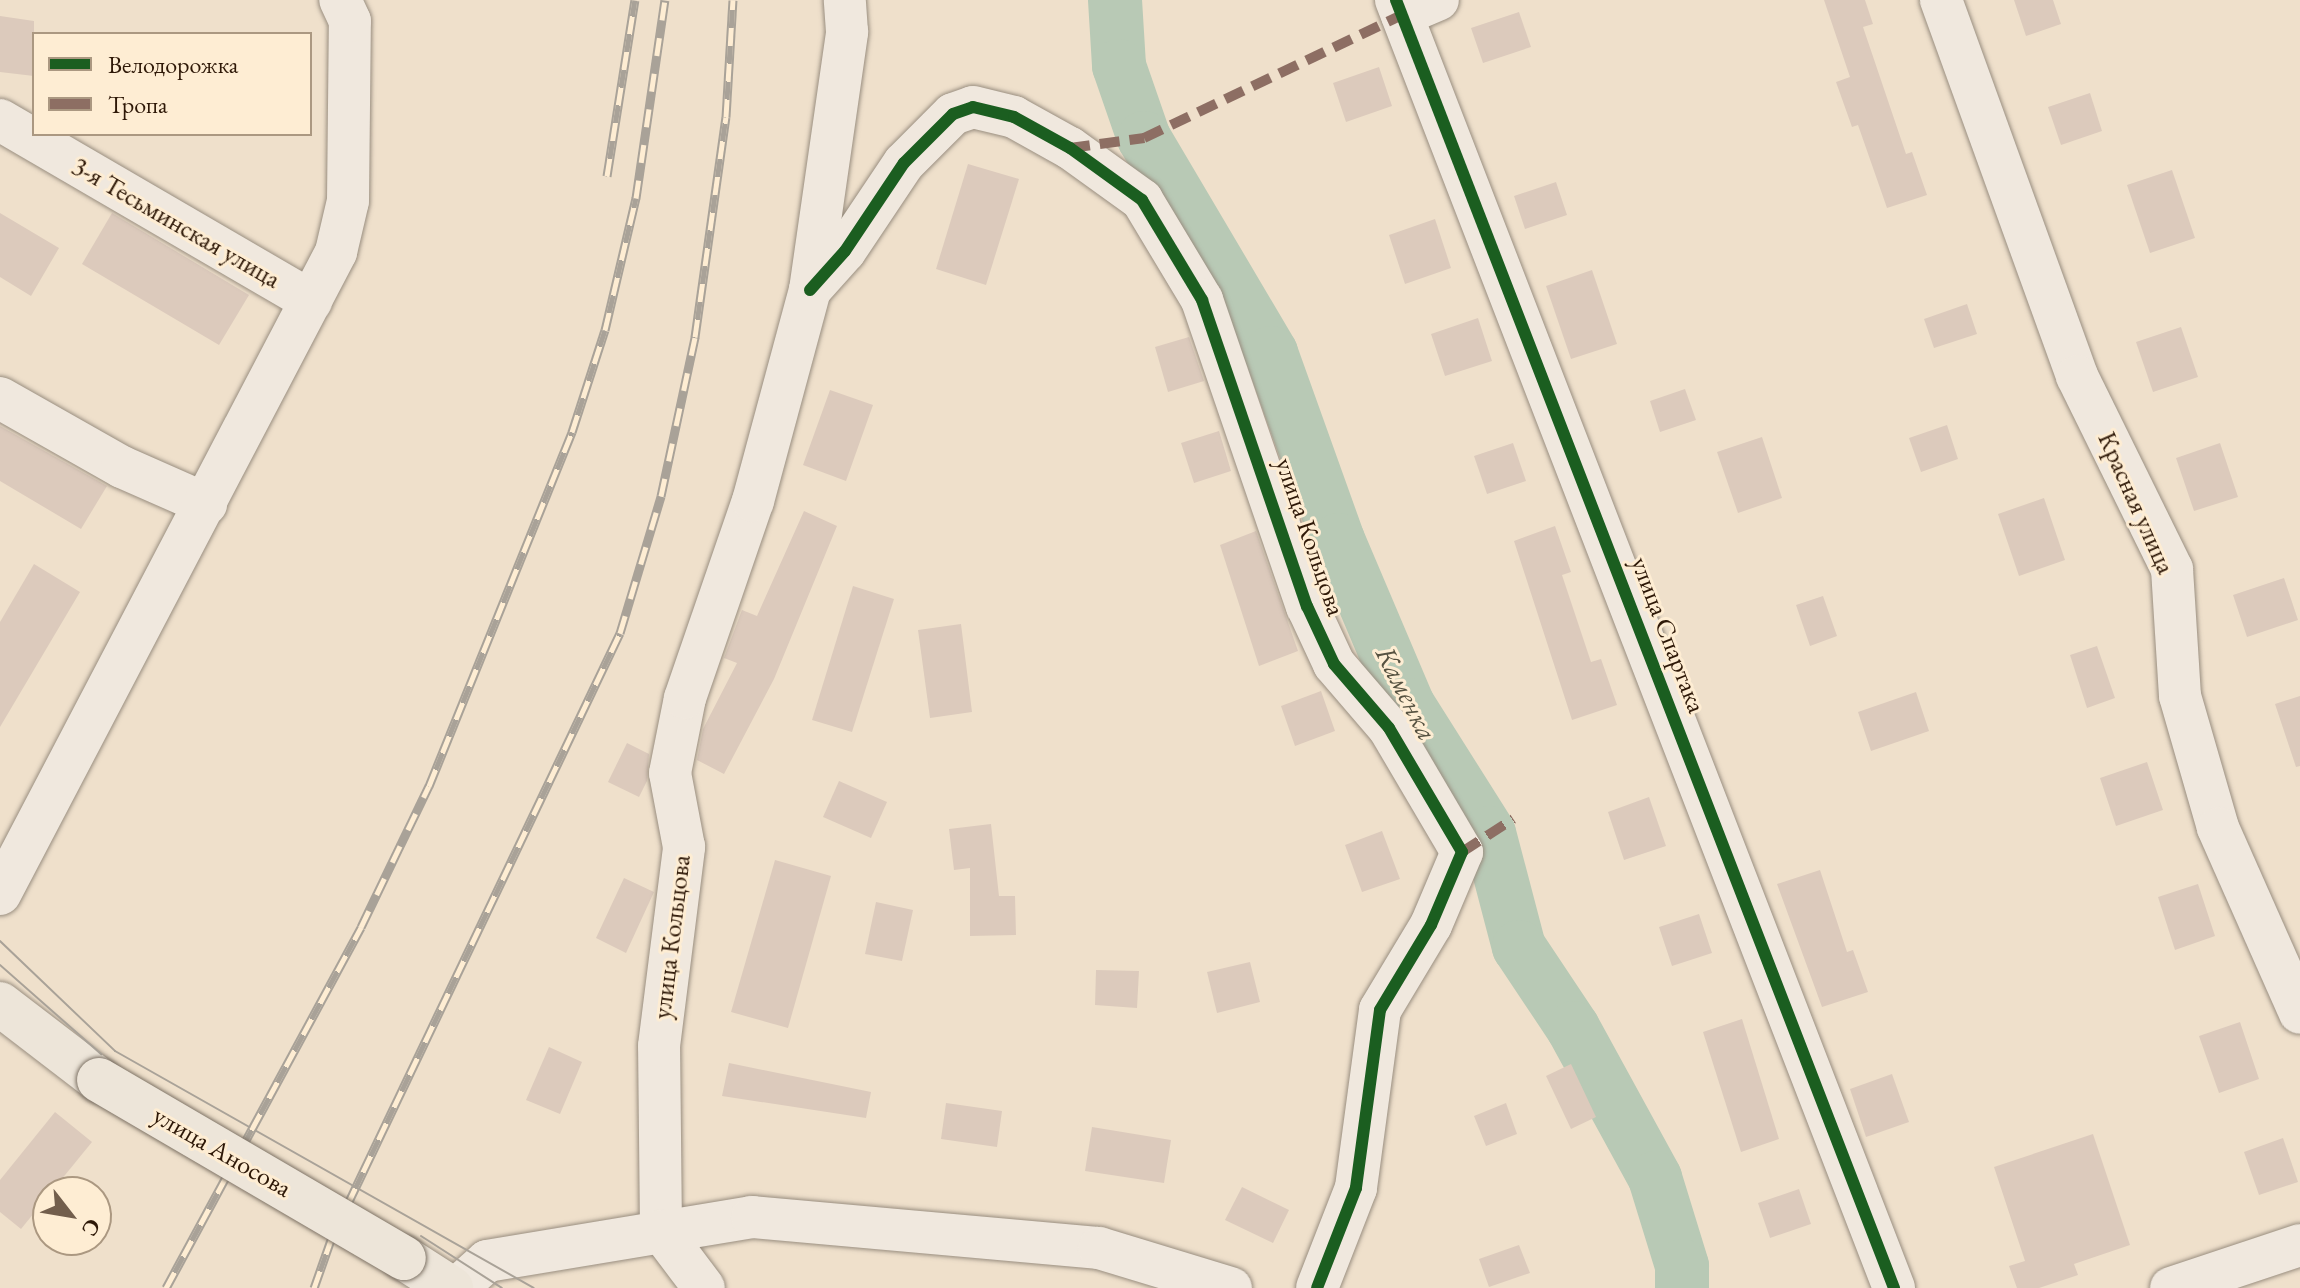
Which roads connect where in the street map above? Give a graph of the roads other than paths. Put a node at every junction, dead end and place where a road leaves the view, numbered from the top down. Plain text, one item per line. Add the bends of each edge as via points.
1 (340, 0) edge
2 (845, 0) edge
3 (1941, 0) edge
4 (1412, 5) edge
5 (0, 120) edge
6 (810, 290) junction
7 (311, 301) junction
8 (0, 398) edge
9 (206, 504) junction
10 (0, 894) edge
11 (0, 1004) edge
12 (2300, 1013) edge
13 (661, 1231) junction
14 (2300, 1245) edge
15 (454, 1288) edge
16 (704, 1288) edge
17 (1231, 1288) edge
18 (1317, 1288) edge
19 (1894, 1288) edge
20 (2171, 1288) edge

1 - 7 street via 350,21 348,201 336,252
2 - 6 street via 847,32
3 - 12 street, Красная улица via 2077,376 2172,569 2180,696 2218,828
4 - 19 street, улица Спартака
5 - 7 street, 3-я Тесьминская улица
6 - 13 street, улица Кольцова via 753,501 685,698 670,773 684,847 659,1046
6 - 18 street, улица Кольцова via 845,251 904,163 953,114 973,107 1014,117 1070,148 1142,200 1202,300 1307,606 1334,664 1389,728 1462,852 1431,925 1380,1010 1356,1188
7 - 9 street
8 - 9 street via 122,467
9 - 10 street
11 - 15 main road, улица Аносова, bridge via 99,1080
13 - 15 street via 487,1261
13 - 16 street
13 - 17 street via 752,1217 905,1227 1099,1248
14 - 20 street

